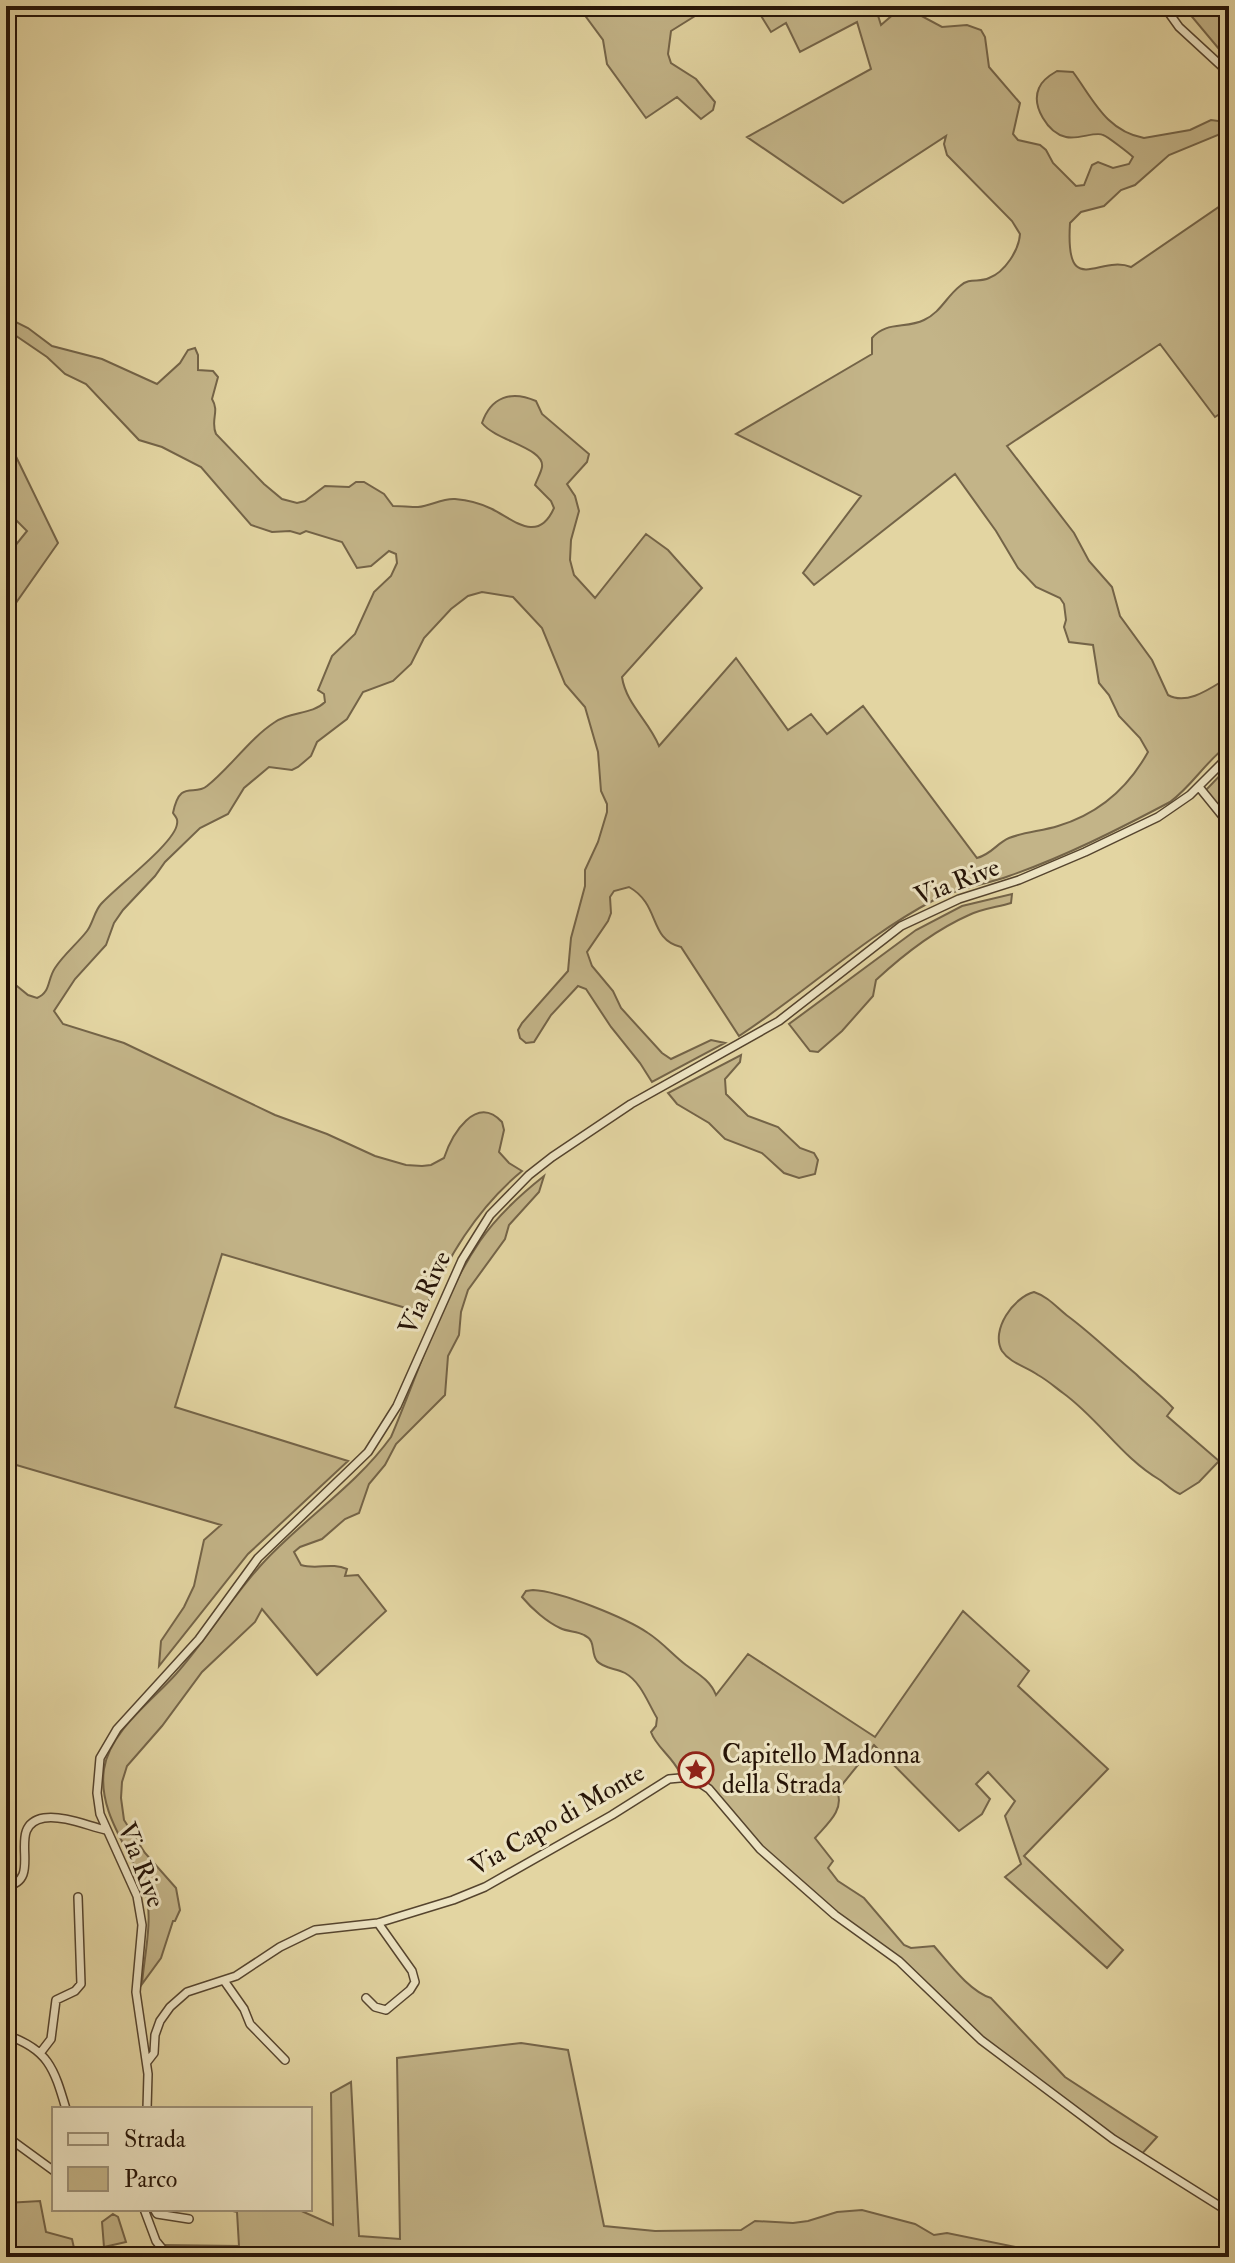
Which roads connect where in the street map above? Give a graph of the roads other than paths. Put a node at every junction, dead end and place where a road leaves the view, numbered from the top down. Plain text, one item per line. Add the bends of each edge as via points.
1 (1164, 6) edge
2 (1229, 73) edge
3 (1229, 756) edge
4 (1201, 786) junction
5 (1229, 824) edge
6 (106, 1830) junction
7 (6, 1886) edge
8 (78, 1897) dead end
9 (378, 1923) junction
10 (225, 1982) junction
11 (366, 1998) dead end
12 (6, 2035) edge
13 (41, 2052) junction
14 (285, 2060) dead end
15 (147, 2062) junction
16 (65, 2107) edge
17 (147, 2107) edge
18 (6, 2136) edge
19 (52, 2170) edge
20 (145, 2211) edge
21 (155, 2211) edge
22 (1229, 2212) edge
23 (189, 2219) dead end
24 (169, 2257) edge

1 - 2 street
3 - 4 street, Via Rive
4 - 5 street
4 - 6 street, Via Rive via 1176,807 1124,834 901,926 779,1021 631,1104 522,1181 478,1231 397,1406 368,1452 258,1558 199,1639 108,1742 100,1758 97,1793
6 - 7 street via 37,1820 24,1836 23,1877
6 - 15 street, Via Rive via 137,1896 142,1925 136,2005
8 - 13 street via 81,1984 56,2000 51,2039
9 - 10 street, Via Capo di Monte via 315,1930
9 - 11 street via 415,1982 386,2010
9 - 22 street, Via Capo di Monte via 485,1887 669,1779 691,1777 709,1789 760,1849 835,1915 899,1961 981,2040 1113,2139
10 - 14 street via 250,2024
10 - 15 street, Via Capo di Monte via 177,1999 160,2021
12 - 13 street
13 - 16 street
15 - 17 street, Via Rive
18 - 19 street
20 - 24 street via 156,2241
21 - 23 street

